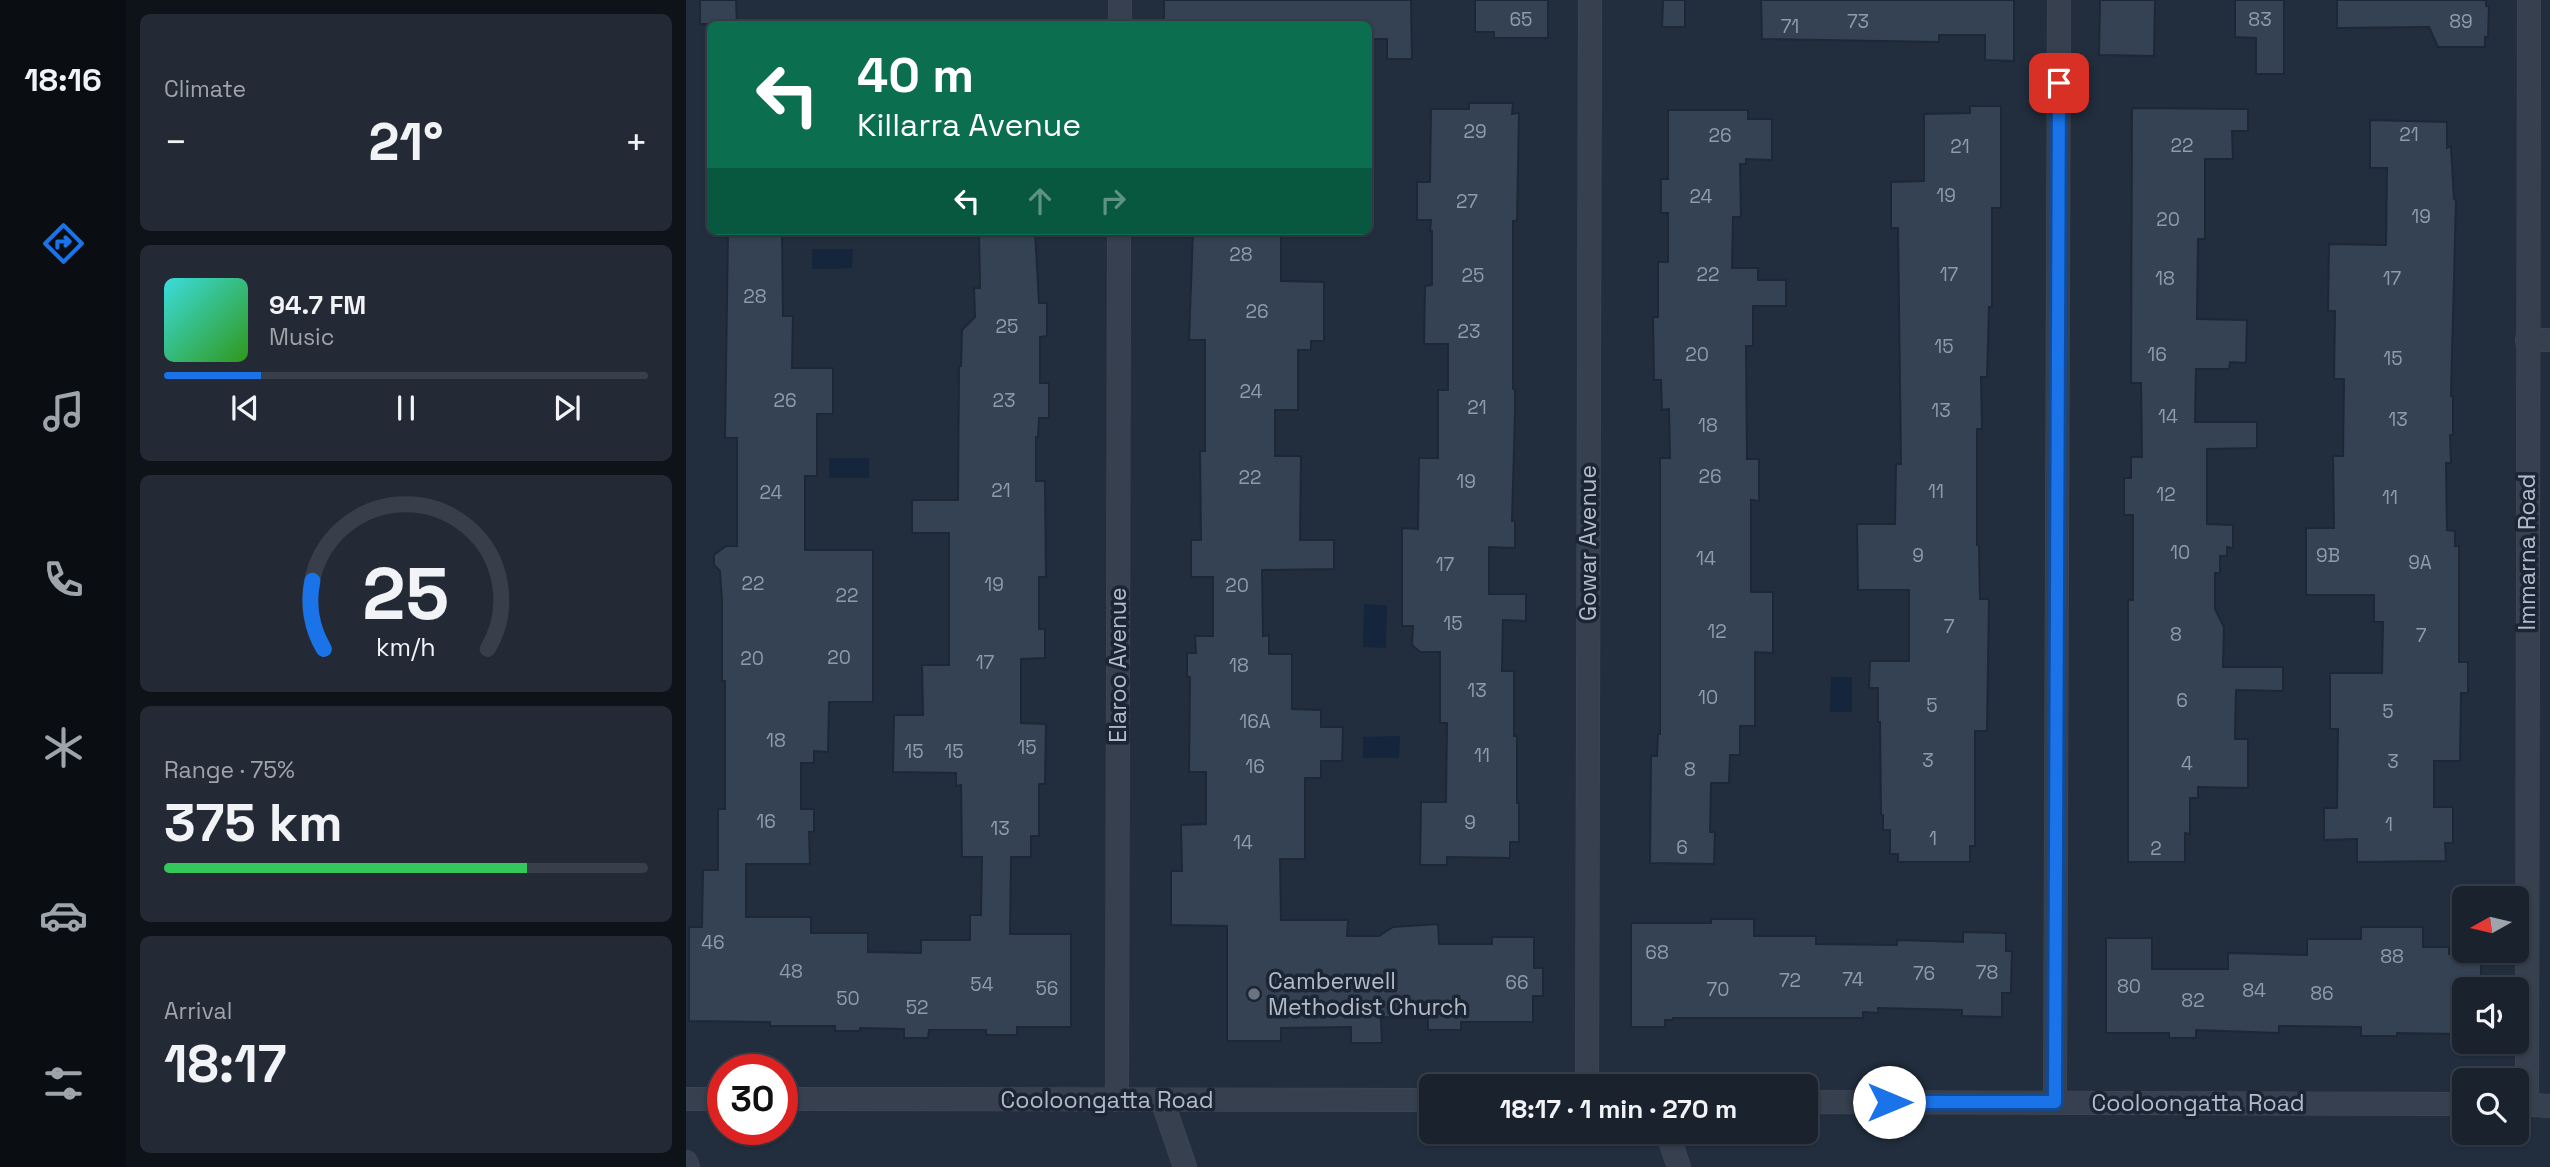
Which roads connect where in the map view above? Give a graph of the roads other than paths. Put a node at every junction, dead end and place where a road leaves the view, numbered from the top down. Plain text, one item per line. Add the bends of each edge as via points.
1 (1120, 0) edge
2 (1590, 0) edge
3 (2059, 0) edge
4 (2529, 0) edge
5 (1120, 21) edge
6 (1119, 235) edge
7 (2527, 340) junction
8 (2550, 340) edge
9 (1587, 1074) edge
10 (686, 1099) edge
11 (707, 1099) edge
12 (798, 1099) edge
13 (1117, 1100) junction
14 (1162, 1100) junction
15 (1419, 1100) edge
16 (1818, 1102) edge
17 (2055, 1102) junction
18 (2452, 1104) edge
19 (2537, 1104) edge
20 (1671, 1144) edge
21 (686, 1162) edge
22 (688, 1167) edge
23 (1185, 1167) edge
24 (1679, 1167) edge

1 - 5 street
2 - 9 street, Gowar Avenue
3 - 17 street
4 - 7 street, Immarna Road
6 - 13 street, Elaroo Avenue
7 - 8 street
7 - 19 street, Immarna Road
10 - 11 street
12 - 13 street, Cooloongatta Road
13 - 14 street, Cooloongatta Road
14 - 15 street, Cooloongatta Road
14 - 23 street
16 - 17 street, Cooloongatta Road
17 - 18 street, Cooloongatta Road
20 - 24 street
21 - 22 street

